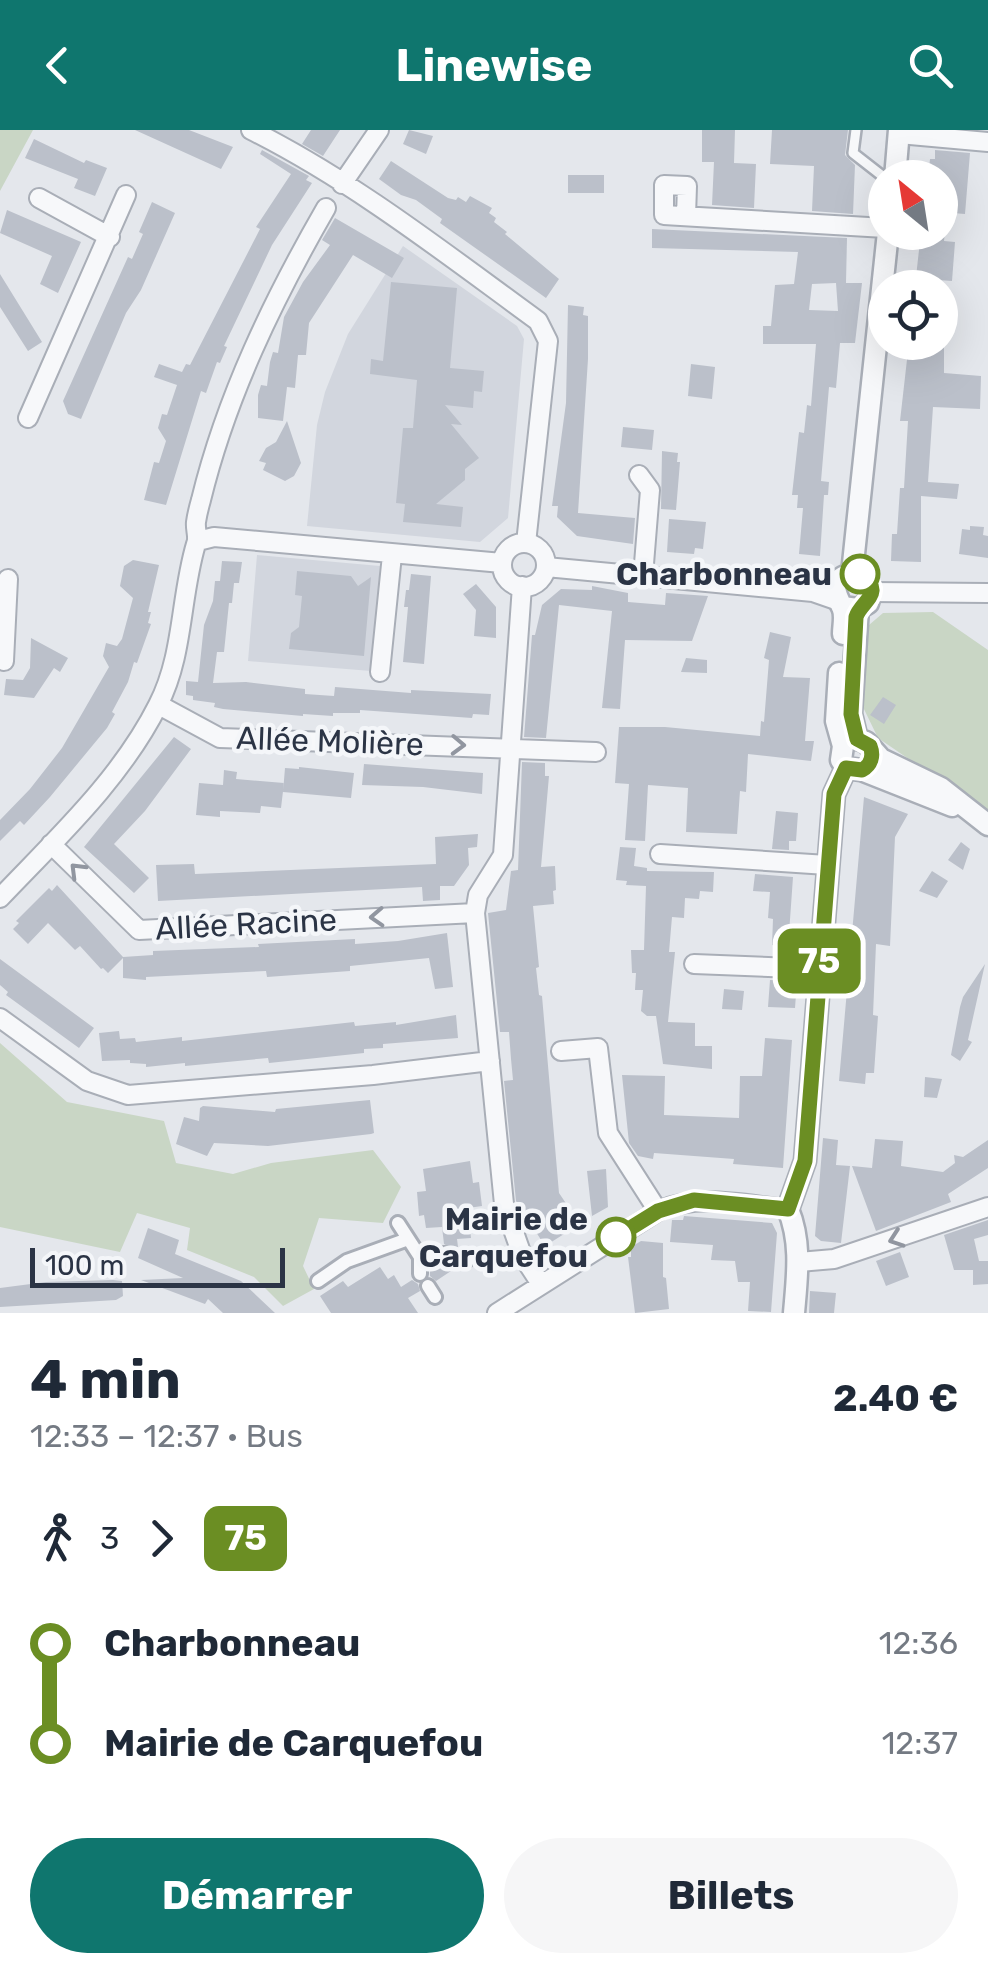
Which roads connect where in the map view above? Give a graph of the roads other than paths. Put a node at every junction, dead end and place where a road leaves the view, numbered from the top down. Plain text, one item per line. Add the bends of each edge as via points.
1 (251, 130) edge
2 (378, 130) edge
3 (856, 130) edge
4 (899, 132) edge
5 (988, 142) edge
6 (897, 160) edge
7 (868, 164) edge
8 (342, 184) junction
9 (126, 195) dead end
10 (40, 198) dead end
11 (326, 208) dead end
12 (686, 216) dead end
13 (868, 229) edge
14 (110, 236) junction
15 (884, 250) edge
16 (28, 418) dead end
17 (638, 475) dead end
18 (198, 540) junction
19 (526, 543) junction
20 (392, 554) junction
21 (502, 562) junction
22 (546, 566) junction
23 (643, 576) junction
24 (8, 580) dead end
25 (522, 586) junction
26 (988, 593) edge
27 (849, 594) junction
28 (4, 662) dead end
29 (380, 672) dead end
30 (158, 705) junction
31 (857, 745) junction
32 (510, 747) junction
33 (596, 752) dead end
34 (854, 769) junction
35 (980, 819) edge
36 (51, 844) junction
37 (660, 854) dead end
38 (827, 865) junction
39 (0, 898) edge
40 (475, 912) junction
41 (694, 964) dead end
42 (819, 969) junction
43 (0, 1018) edge
44 (562, 1050) dead end
45 (490, 1061) junction
46 (988, 1206) edge
47 (788, 1209) junction
48 (658, 1211) junction
49 (398, 1223) dead end
50 (408, 1238) junction
51 (420, 1257) junction
52 (457, 1257) dead end
53 (799, 1262) junction
54 (318, 1280) dead end
55 (542, 1284) junction
56 (428, 1286) dead end
57 (497, 1313) edge
58 (794, 1313) edge

1 - 8 street
2 - 8 street
3 - 7 lane via 854,153
4 - 5 street
4 - 6 street
8 - 19 street via 538,321 548,341
9 - 14 street
10 - 14 street
11 - 18 street via 242,378 201,498
12 - 13 street
14 - 16 street
15 - 27 street
17 - 23 street via 650,490
18 - 20 street via 214,536
18 - 30 street via 177,658
19 - 21 street via 508,550
19 - 22 street via 543,554
20 - 21 street
20 - 29 street
21 - 25 street via 510,581
22 - 23 street
22 - 25 street via 540,579
23 - 27 street
24 - 28 street
25 - 32 street
26 - 27 street
27 - 31 street
30 -> 32 street, Allée Molière via 220,738
30 - 36 street via 130,752
31 - 34 street via 841,760
31 - 34 street via 869,765
31 - 35 street via 941,788
32 - 33 street, Allée Molière
32 - 40 street via 503,854 478,894
34 - 35 street
34 - 38 street via 834,794
36 - 39 street
40 -> 36 street, Allée Racine via 139,930
37 - 38 street
38 - 42 street
40 - 45 street
41 - 42 street
42 - 47 street via 805,1161
43 - 45 street via 87,1081 128,1096
44 - 48 street via 598,1048 608,1133
45 - 55 street via 504,1204 522,1255
46 -> 53 street via 834,1259
47 - 48 street via 694,1200
47 - 53 street
48 - 55 street
49 - 50 street
50 - 51 street
50 - 54 street
51 - 52 street
51 - 56 street
53 - 58 street
55 - 57 street

